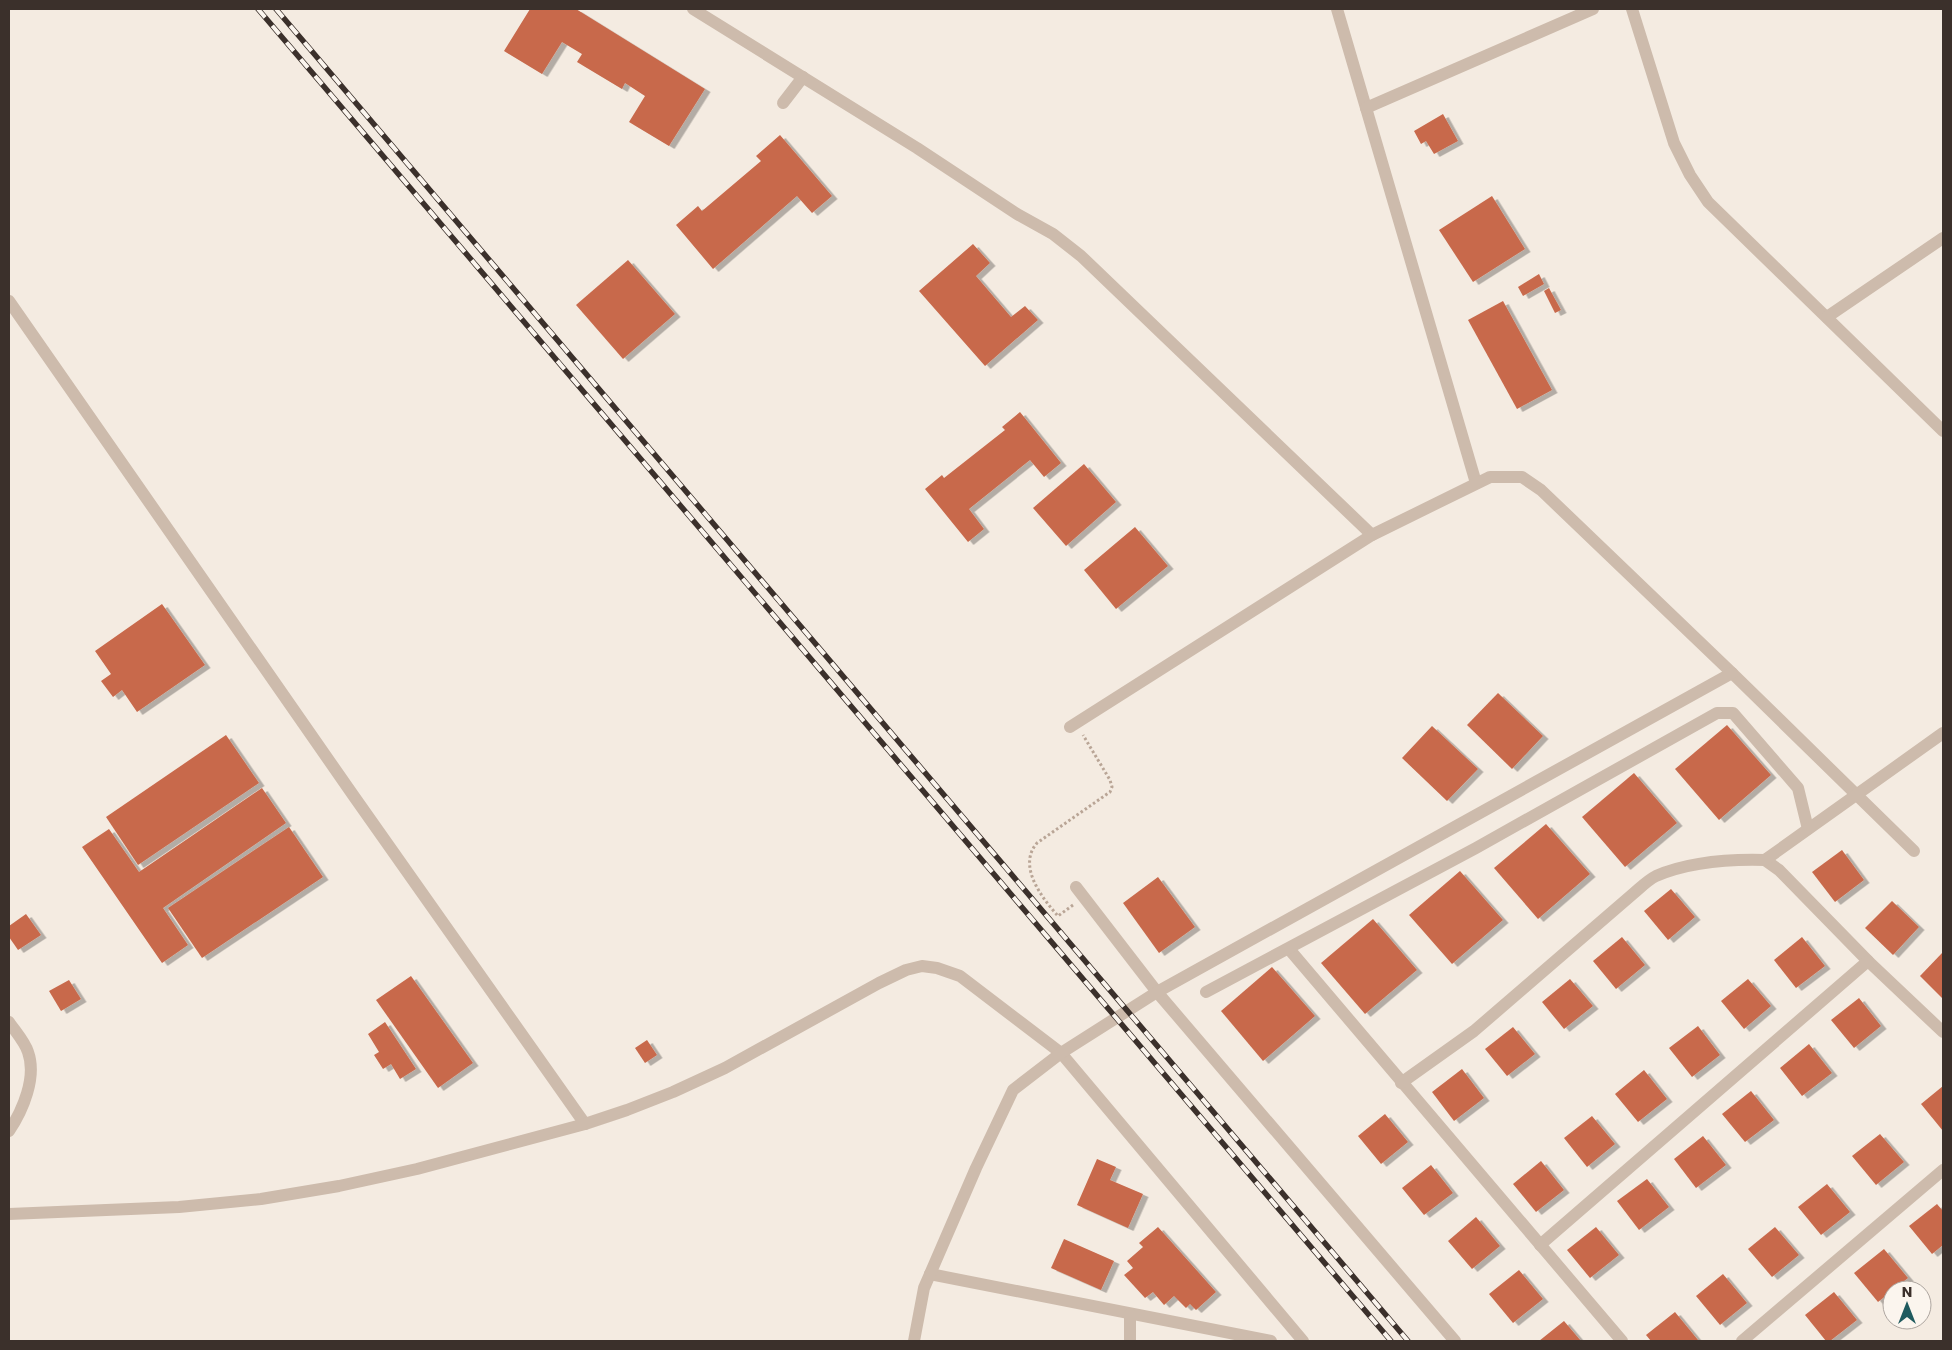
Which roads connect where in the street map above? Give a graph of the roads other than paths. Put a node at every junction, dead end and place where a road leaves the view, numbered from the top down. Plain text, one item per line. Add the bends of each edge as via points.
1 (693, 9) edge
2 (1337, 9) edge
3 (1593, 9) edge
4 (1632, 9) edge
5 (803, 77) junction
6 (783, 104) dead end
7 (1366, 108) junction
8 (1943, 238) edge
9 (9, 301) edge
10 (1830, 320) junction
11 (1943, 431) edge
12 (1476, 484) junction
13 (1372, 535) junction
14 (1732, 673) junction
15 (1070, 727) dead end
16 (1943, 733) edge
17 (1857, 795) junction
18 (1808, 829) junction
19 (1914, 851) dead end
20 (1765, 860) junction
21 (1080, 892) road end
22 (1288, 949) junction
23 (1868, 961) junction
24 (1158, 992) junction
25 (1206, 992) dead end
26 (9, 1022) edge
27 (1943, 1032) edge
28 (1061, 1053) junction
29 (1401, 1083) junction
30 (585, 1124) junction
31 (9, 1131) edge
32 (1943, 1170) edge
33 (9, 1214) edge
34 (1540, 1245) junction
35 (930, 1274) junction
36 (1130, 1314) junction
37 (914, 1341) edge
38 (1130, 1341) edge
39 (1271, 1341) edge
40 (1303, 1341) edge
41 (1456, 1341) edge
42 (1622, 1341) edge
43 (1742, 1341) edge

1 - 5 street
2 - 7 street
3 - 7 street
4 - 10 street via 1674,143 1690,175 1708,202
5 - 6 street
5 - 13 street via 1053,234 1081,256
7 - 12 street
8 - 10 street
9 - 30 street
10 - 11 street
12 - 13 street
12 - 14 street via 1490,477 1522,477 1541,490
13 - 15 street
14 - 17 street
14 - 24 street
16 - 17 street
17 - 18 street
17 - 19 street
18 - 20 street
18 - 22 street via 1798,788 1733,713 1717,713
20 - 23 street via 1779,870
20 - 29 street via 1736,860 1682,868 1655,877 1474,1031
21 - 24 street
22 - 25 street
22 - 29 street
23 - 27 street
23 - 34 street
24 - 28 street
24 - 41 street
26 - 31 street via 28,1052 30,1074 27,1093
28 - 30 street via 960,976 922,966 879,983 725,1068 673,1092
28 - 35 street via 1013,1090
28 - 40 street
29 - 34 street
30 - 33 street via 417,1169 270,1197 179,1207
32 - 43 street
34 - 42 street
35 - 36 street
35 - 37 street via 924,1288
36 - 38 street
36 - 39 street

